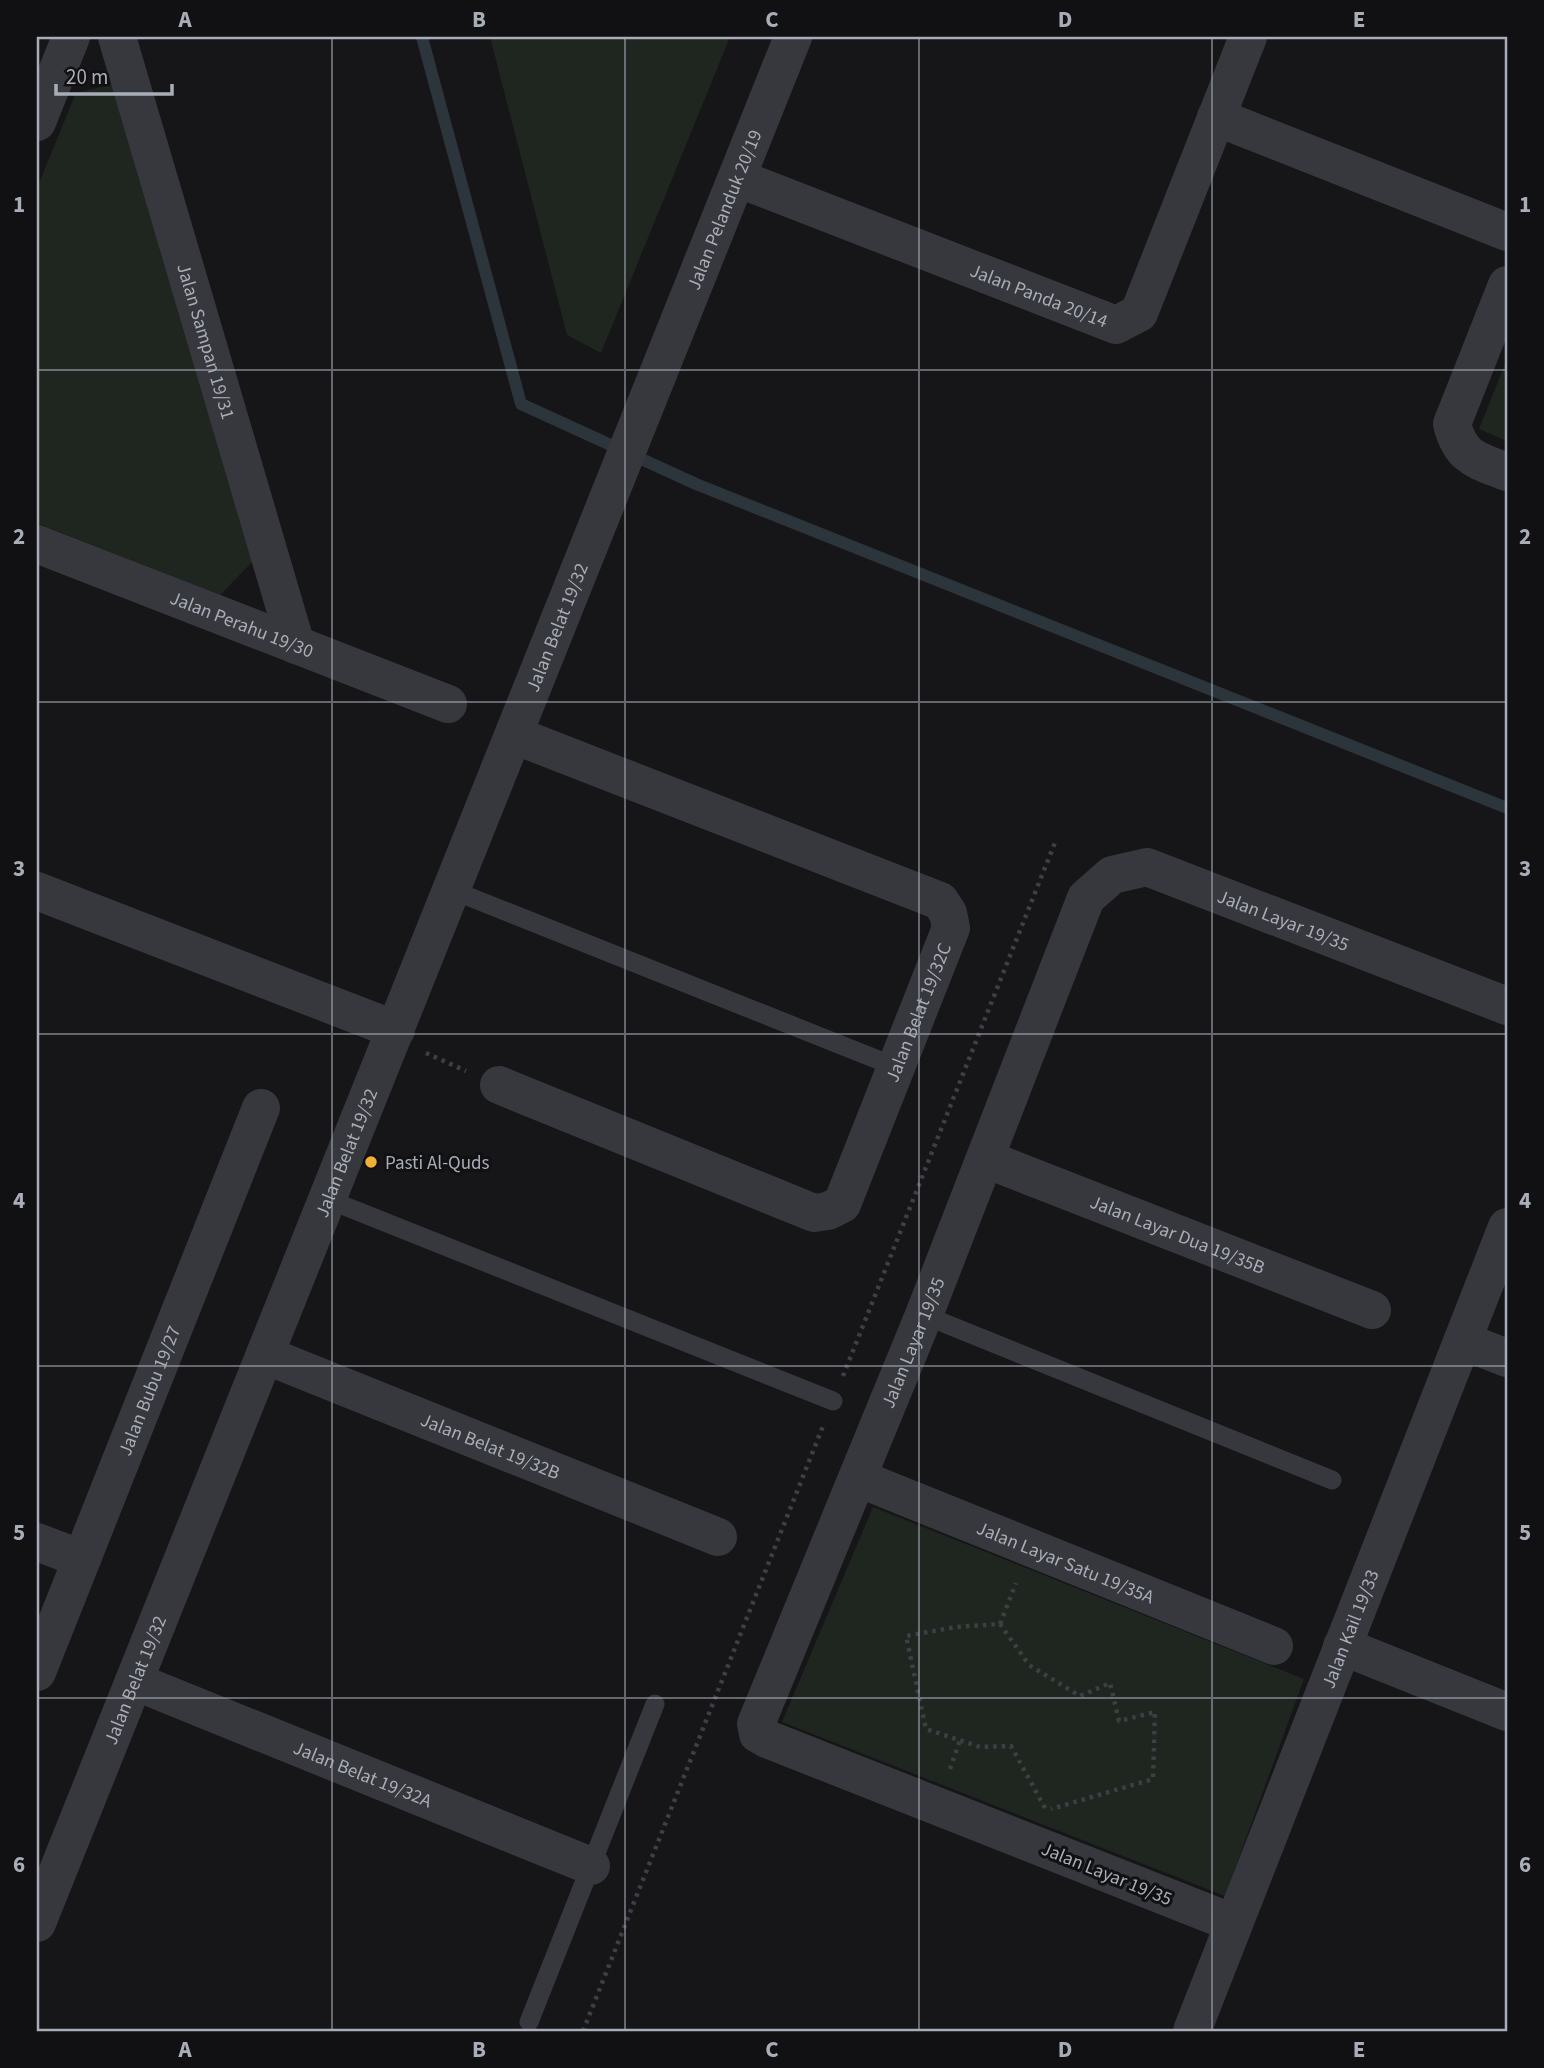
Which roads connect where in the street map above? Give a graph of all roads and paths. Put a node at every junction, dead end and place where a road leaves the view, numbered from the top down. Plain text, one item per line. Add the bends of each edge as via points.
1 (71, 37) edge
2 (117, 37) edge
3 (793, 37) edge
4 (1247, 37) edge
5 (1216, 117) junction
6 (37, 122) edge
7 (737, 178) junction
8 (1507, 232) edge
9 (1507, 285) edge
10 (656, 383) joint
11 (1507, 472) edge
12 (37, 544) edge
13 (296, 645) junction
14 (448, 704) dead end
15 (514, 735) junction
16 (1056, 840) dead end
17 (452, 890) junction
18 (37, 891) edge
19 (1507, 1006) edge
20 (394, 1034) junction
21 (896, 1067) junction
22 (499, 1085) joint
23 (261, 1108) dead end
24 (986, 1158) junction
25 (327, 1199) junction
26 (1507, 1227) edge
27 (1372, 1310) dead end
28 (924, 1315) junction
29 (1463, 1341) junction
30 (265, 1355) junction
31 (1507, 1358) edge
32 (833, 1401) junction
33 (858, 1478) junction
34 (1332, 1480) dead end
35 (718, 1536) dead end
36 (37, 1542) edge
37 (82, 1559) junction
38 (1018, 1578) dead end
39 (1000, 1624) junction
40 (1274, 1646) dead end
41 (1342, 1646) junction
42 (37, 1672) edge
43 (134, 1681) junction
44 (655, 1704) dead end
45 (1507, 1712) edge
46 (591, 1866) junction
47 (37, 1923) edge
48 (1233, 1923) junction
49 (529, 2022) dead end
50 (583, 2031) edge
51 (1192, 2031) edge

1 - 6 street
2 - 13 street, Jalan Sampan 19/31
3 - 7 street, Jalan Pelanduk 20/19
4 - 5 street, Jalan Panda 20/14
5 - 7 street, Jalan Panda 20/14 via 1139,313 1116,325
5 - 8 street
7 - 10 street, Jalan Pelanduk 20/19
9 - 11 street via 1452,424 1467,456
10 - 15 street, Jalan Belat 19/32
12 - 13 street, Jalan Perahu 19/30
13 - 14 street, Jalan Perahu 19/30
15 - 17 street, Jalan Belat 19/32
15 - 21 street, Jalan Belat 19/32C via 940,901 951,928
16 - 32 path
17 - 20 street, Jalan Belat 19/32
17 - 21 lane
18 - 20 street
19 - 24 street, Jalan Layar 19/35 via 1147,867 1112,875 1086,898
20 - 22 path
20 - 25 street, Jalan Belat 19/32
21 - 22 street, Jalan Belat 19/32C via 842,1203 814,1213
23 - 37 street, Jalan Bubu 19/27
24 - 27 street, Jalan Layar Dua 19/35B
24 - 28 street, Jalan Layar 19/35
25 - 30 street, Jalan Belat 19/32
25 - 32 lane
26 - 29 street, Jalan Kail 19/33
28 - 33 street, Jalan Layar 19/35
28 - 34 lane
29 - 31 street
29 - 41 street, Jalan Kail 19/33
30 - 35 street, Jalan Belat 19/32B
30 - 43 street, Jalan Belat 19/32
32 - 50 path
33 - 40 street, Jalan Layar Satu 19/35A
33 - 48 street, Jalan Layar 19/35 via 756,1724 758,1734
36 - 37 street
37 - 42 street, Jalan Bubu 19/27
38 - 39 path
39 - 39 path via 906,1636 926,1729 980,1746 1011,1746 1047,1810 1153,1779 1155,1712 1119,1721 1110,1683 1080,1696 1029,1665
41 - 45 street
41 - 48 street, Jalan Kail 19/33
43 - 46 street, Jalan Belat 19/32A
43 - 47 street, Jalan Belat 19/32
44 - 46 lane
46 - 49 lane
48 - 51 street, Jalan Kail 19/33

